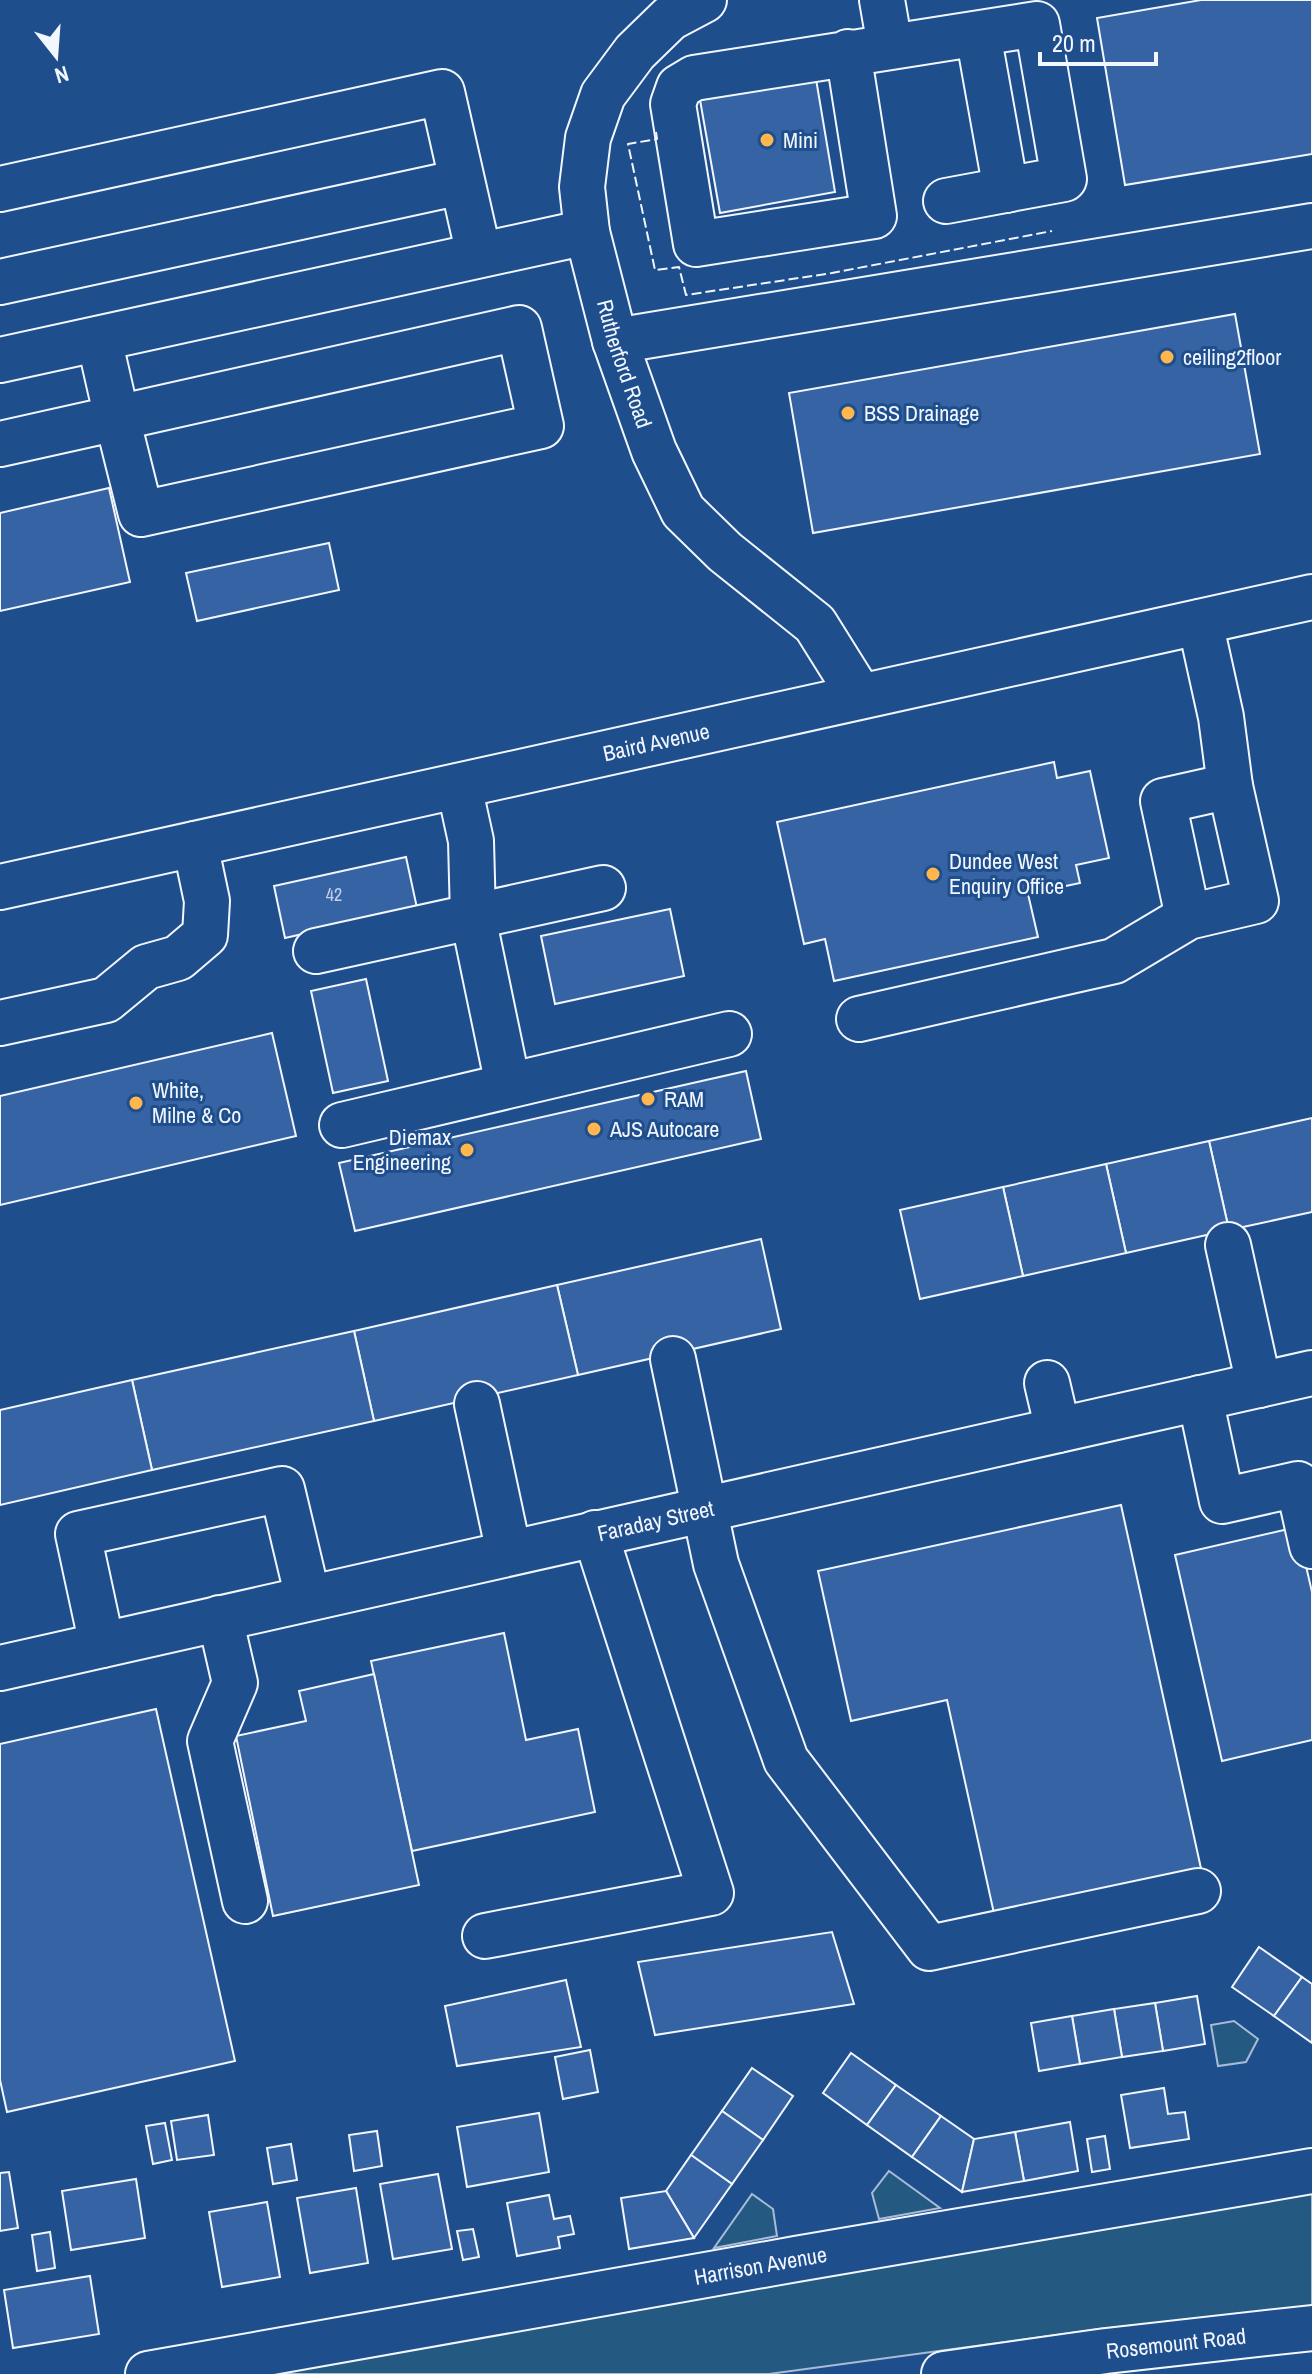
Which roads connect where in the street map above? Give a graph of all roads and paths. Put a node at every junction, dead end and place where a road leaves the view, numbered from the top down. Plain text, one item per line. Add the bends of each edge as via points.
1 (704, 0) edge
2 (882, 0) edge
3 (978, 34) junction
4 (869, 49) junction
5 (461, 182) junction
6 (0, 189) edge
7 (1006, 190) junction
8 (946, 201) dead end
9 (1312, 226) edge
10 (587, 232) junction
11 (479, 255) junction
12 (0, 282) edge
13 (99, 339) junction
14 (615, 341) junction
15 (0, 360) edge
16 (117, 418) junction
17 (0, 444) edge
18 (1312, 597) edge
19 (1200, 622) junction
20 (860, 696) junction
21 (459, 786) junction
22 (1230, 786) junction
23 (195, 844) junction
24 (0, 887) edge
25 (603, 888) dead end
26 (473, 917) junction
27 (1188, 917) junction
28 (316, 951) dead end
29 (859, 1019) dead end
30 (0, 1023) edge
31 (729, 1034) dead end
32 (508, 1085) junction
33 (342, 1125) dead end
34 (1228, 1245) dead end
35 (673, 1359) dead end
36 (1312, 1373) edge
37 (1047, 1383) dead end
38 (1259, 1385) junction
39 (1200, 1398) junction
40 (477, 1404) dead end
41 (1058, 1430) junction
42 (704, 1509) junction
43 (595, 1533) junction
44 (1312, 1546) edge
45 (509, 1553) junction
46 (308, 1598) junction
47 (220, 1618) junction
48 (102, 1645) junction
49 (0, 1668) edge
50 (1198, 1891) dead end
51 (245, 1901) dead end
52 (485, 1936) dead end
53 (1312, 2171) edge
54 (1312, 2328) edge
55 (1108, 2363) edge
56 (209, 2369) edge
57 (148, 2374) edge
58 (944, 2374) edge

1 - 10 street, Rutherford Road via 670,18 635,52 603,95 588,138 582,187
2 - 4 street
3 - 4 street
3 - 7 street
3 - 7 street via 1037,24 1064,179
4 - 4 street via 874,216 696,244 673,104 679,87 694,78
5 - 6 street via 442,92
5 - 11 street
5 - 12 street
7 - 8 street
9 - 14 street
10 - 11 street
10 - 14 street, Rutherford Road
11 - 13 street
13 - 15 street
13 - 16 street
14 - 20 street, Rutherford Road via 654,451 683,511 815,624
16 - 16 street via 141,514 541,426 519,328
16 - 17 street
18 - 19 street, Baird Avenue
19 - 20 street, Baird Avenue
19 - 22 street
20 - 21 street, Baird Avenue
21 - 23 street, Baird Avenue
21 - 26 street via 471,841
22 - 27 street via 1163,801
22 - 27 street via 1256,901
23 - 24 street, Baird Avenue
23 - 30 street via 207,901 205,935 178,958 146,967 106,1000
25 - 26 street
26 - 28 street
26 - 32 street
27 - 29 street via 1114,961
31 - 32 street
32 - 33 street
34 - 38 street
35 - 42 street
36 - 38 street, Faraday Street
37 - 41 street
38 - 39 street, Faraday Street
39 - 41 street, Faraday Street
39 - 44 street via 1222,1501 1298,1484
40 - 45 street
41 - 42 street, Faraday Street
42 - 43 street, Faraday Street
42 - 50 street via 716,1564 786,1760 929,1948
43 - 45 street, Faraday Street
43 - 52 street via 711,1893
45 - 46 street, Faraday Street
46 - 47 street, Faraday Street
46 - 48 street via 282,1489 78,1534
47 - 48 street, Faraday Street
47 - 51 street via 235,1683 210,1741
48 - 49 street, Faraday Street
53 - 56 street, Harrison Avenue via 782,2261
54 - 55 street, Rosemount Road
55 - 58 street, Rosemount Road
56 - 57 street, Harrison Avenue

